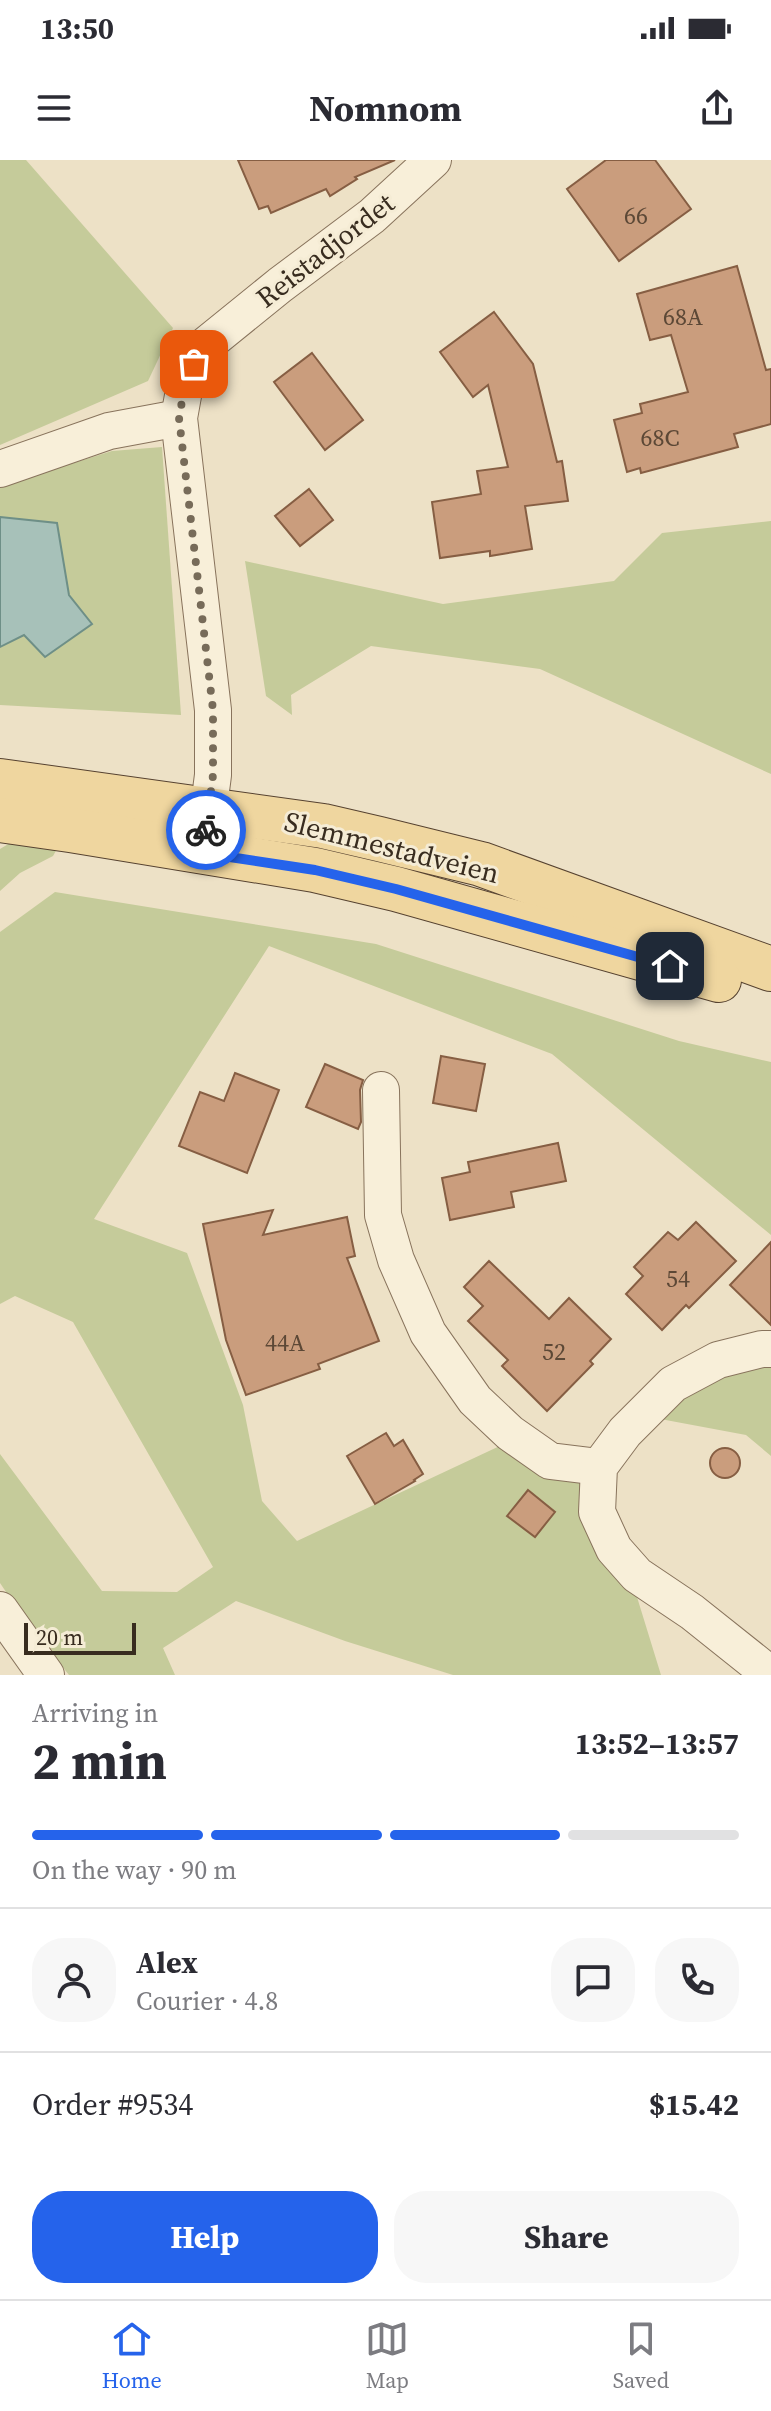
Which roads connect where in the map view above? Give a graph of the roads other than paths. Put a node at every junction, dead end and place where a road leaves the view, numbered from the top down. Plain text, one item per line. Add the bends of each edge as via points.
1 (433, 160) edge
2 (179, 418) junction
3 (0, 469) edge
4 (0, 781) edge
5 (208, 810) junction
6 (0, 820) edge
7 (203, 853) junction
8 (771, 969) edge
9 (771, 995) edge
10 (381, 1090) dead end
11 (771, 1349) edge
12 (599, 1467) junction
13 (0, 1610) edge
14 (46, 1675) edge
15 (771, 1675) edge

1 - 2 street, Reistadjordet via 372,216 201,349 186,379
2 - 3 street via 109,431
2 - 5 street, Reistadjordet via 213,710
4 - 5 main road, Slemmestadveien
5 - 7 street, Reistadjordet
5 - 8 main road, Slemmestadveien via 323,826 481,864
6 - 7 main road, Slemmestadveien
7 - 9 main road, Slemmestadveien via 396,889
10 - 12 street via 383,1215 428,1333 475,1400 510,1433 550,1461
11 - 12 street via 718,1360 673,1384
12 - 15 street via 597,1512 614,1549 637,1575
13 - 14 street

